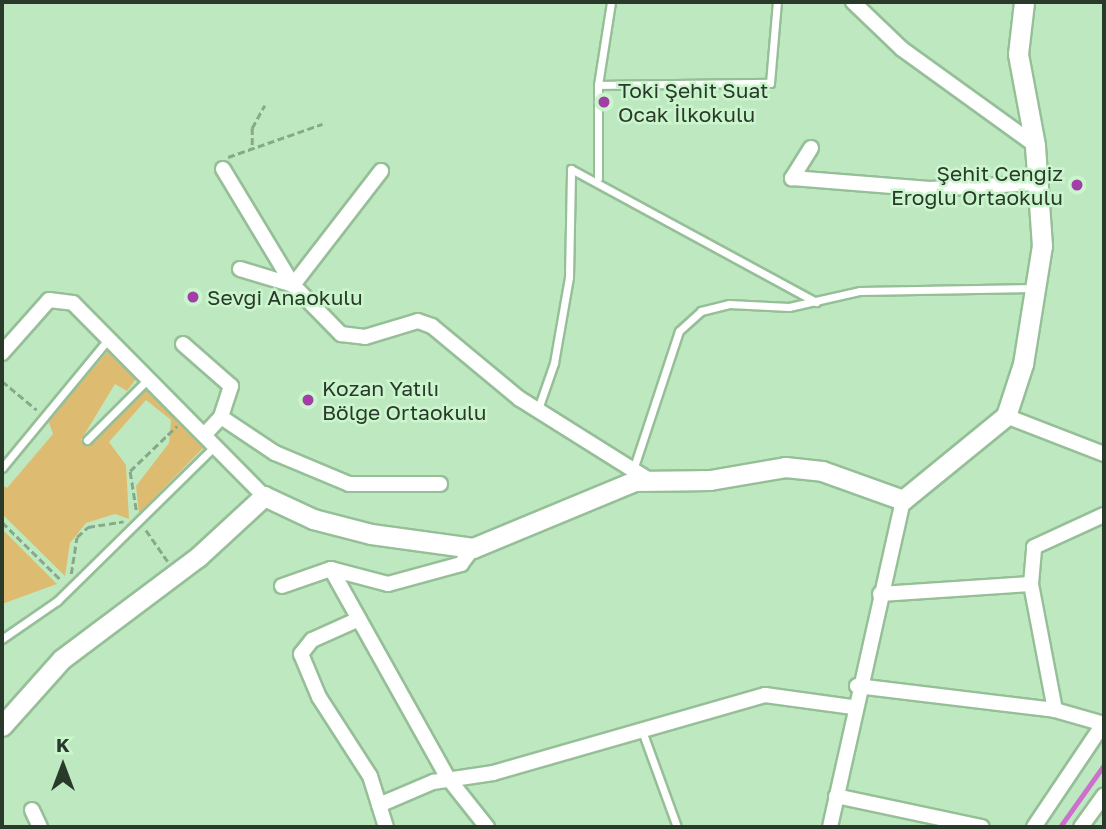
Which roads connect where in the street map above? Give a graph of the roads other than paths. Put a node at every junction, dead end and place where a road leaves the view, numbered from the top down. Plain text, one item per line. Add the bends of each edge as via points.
1 (611, 2) edge
2 (777, 2) edge
3 (853, 2) edge
4 (1023, 2) edge
5 (598, 85) junction
6 (1035, 145) junction
7 (811, 148) dead end
8 (223, 169) road end
9 (381, 171) dead end
10 (597, 178) junction
11 (1038, 183) junction
12 (240, 269) dead end
13 (293, 285) junction
14 (1037, 288) junction
15 (816, 302) junction
16 (106, 342) junction
17 (183, 344) dead end
18 (2, 353) edge
19 (148, 379) junction
20 (538, 409) junction
21 (1006, 416) junction
22 (221, 417) junction
23 (206, 432) junction
24 (87, 440) dead end
25 (218, 443) junction
26 (1104, 454) edge
27 (2, 468) edge
28 (641, 475) junction
29 (440, 484) dead end
30 (264, 496) junction
31 (903, 500) junction
32 (1104, 515) edge
33 (473, 548) junction
34 (331, 569) junction
35 (1031, 584) junction
36 (282, 586) dead end
37 (880, 594) junction
38 (359, 619) junction
39 (2, 639) edge
40 (857, 686) junction
41 (853, 707) junction
42 (1055, 710) junction
43 (1104, 724) edge
44 (2, 726) edge
45 (641, 727) junction
46 (448, 778) junction
47 (1104, 795) edge
48 (836, 796) junction
49 (379, 805) junction
50 (32, 810) dead end
51 (40, 827) edge
52 (386, 827) edge
53 (487, 827) edge
54 (677, 827) edge
55 (831, 827) edge
56 (982, 827) edge
57 (1034, 827) edge
58 (1081, 827) edge

1 - 5 lane
2 - 5 lane via 770,83
3 - 6 street via 902,49
4 - 6 street via 1018,54
5 - 10 lane
6 - 11 street
7 - 11 street via 792,178 930,189
8 - 13 street
9 - 13 street
10 - 15 lane
10 - 20 lane via 571,169 569,277 554,363
11 - 14 street via 1042,246
12 - 13 street
13 - 20 street via 341,334 365,337 418,321 432,326
14 - 15 lane via 904,289
14 - 21 street
15 - 28 lane via 719,305 685,323
16 - 18 street via 73,303 49,300
16 - 19 street
16 - 27 lane
17 - 22 street via 231,386
19 - 23 street
19 - 24 lane
20 - 28 street
21 - 26 street
21 - 31 street
22 - 23 street
22 - 29 street via 275,453 338,480 380,488
23 - 25 street
25 - 30 street
25 - 39 lane via 70,588
28 - 31 street via 710,480 785,467 822,471
28 - 33 street
30 - 33 street via 313,519 371,534
30 - 44 street via 198,557 62,659
31 - 37 street
32 - 35 street via 1034,547
33 - 34 street via 461,564 388,584
34 - 36 street
34 - 38 street
35 - 37 street
35 - 42 street
37 - 40 street
38 - 46 street
38 - 49 street via 312,640 301,654 319,697 370,776
40 - 41 street
40 - 42 street
41 - 45 street via 765,695
41 - 48 street
42 - 43 street
43 - 57 street
45 - 46 street via 493,773
45 - 54 lane
46 - 49 street
46 - 53 street
47 - 58 street
48 - 55 street
48 - 56 street
49 - 52 street
50 - 51 street

